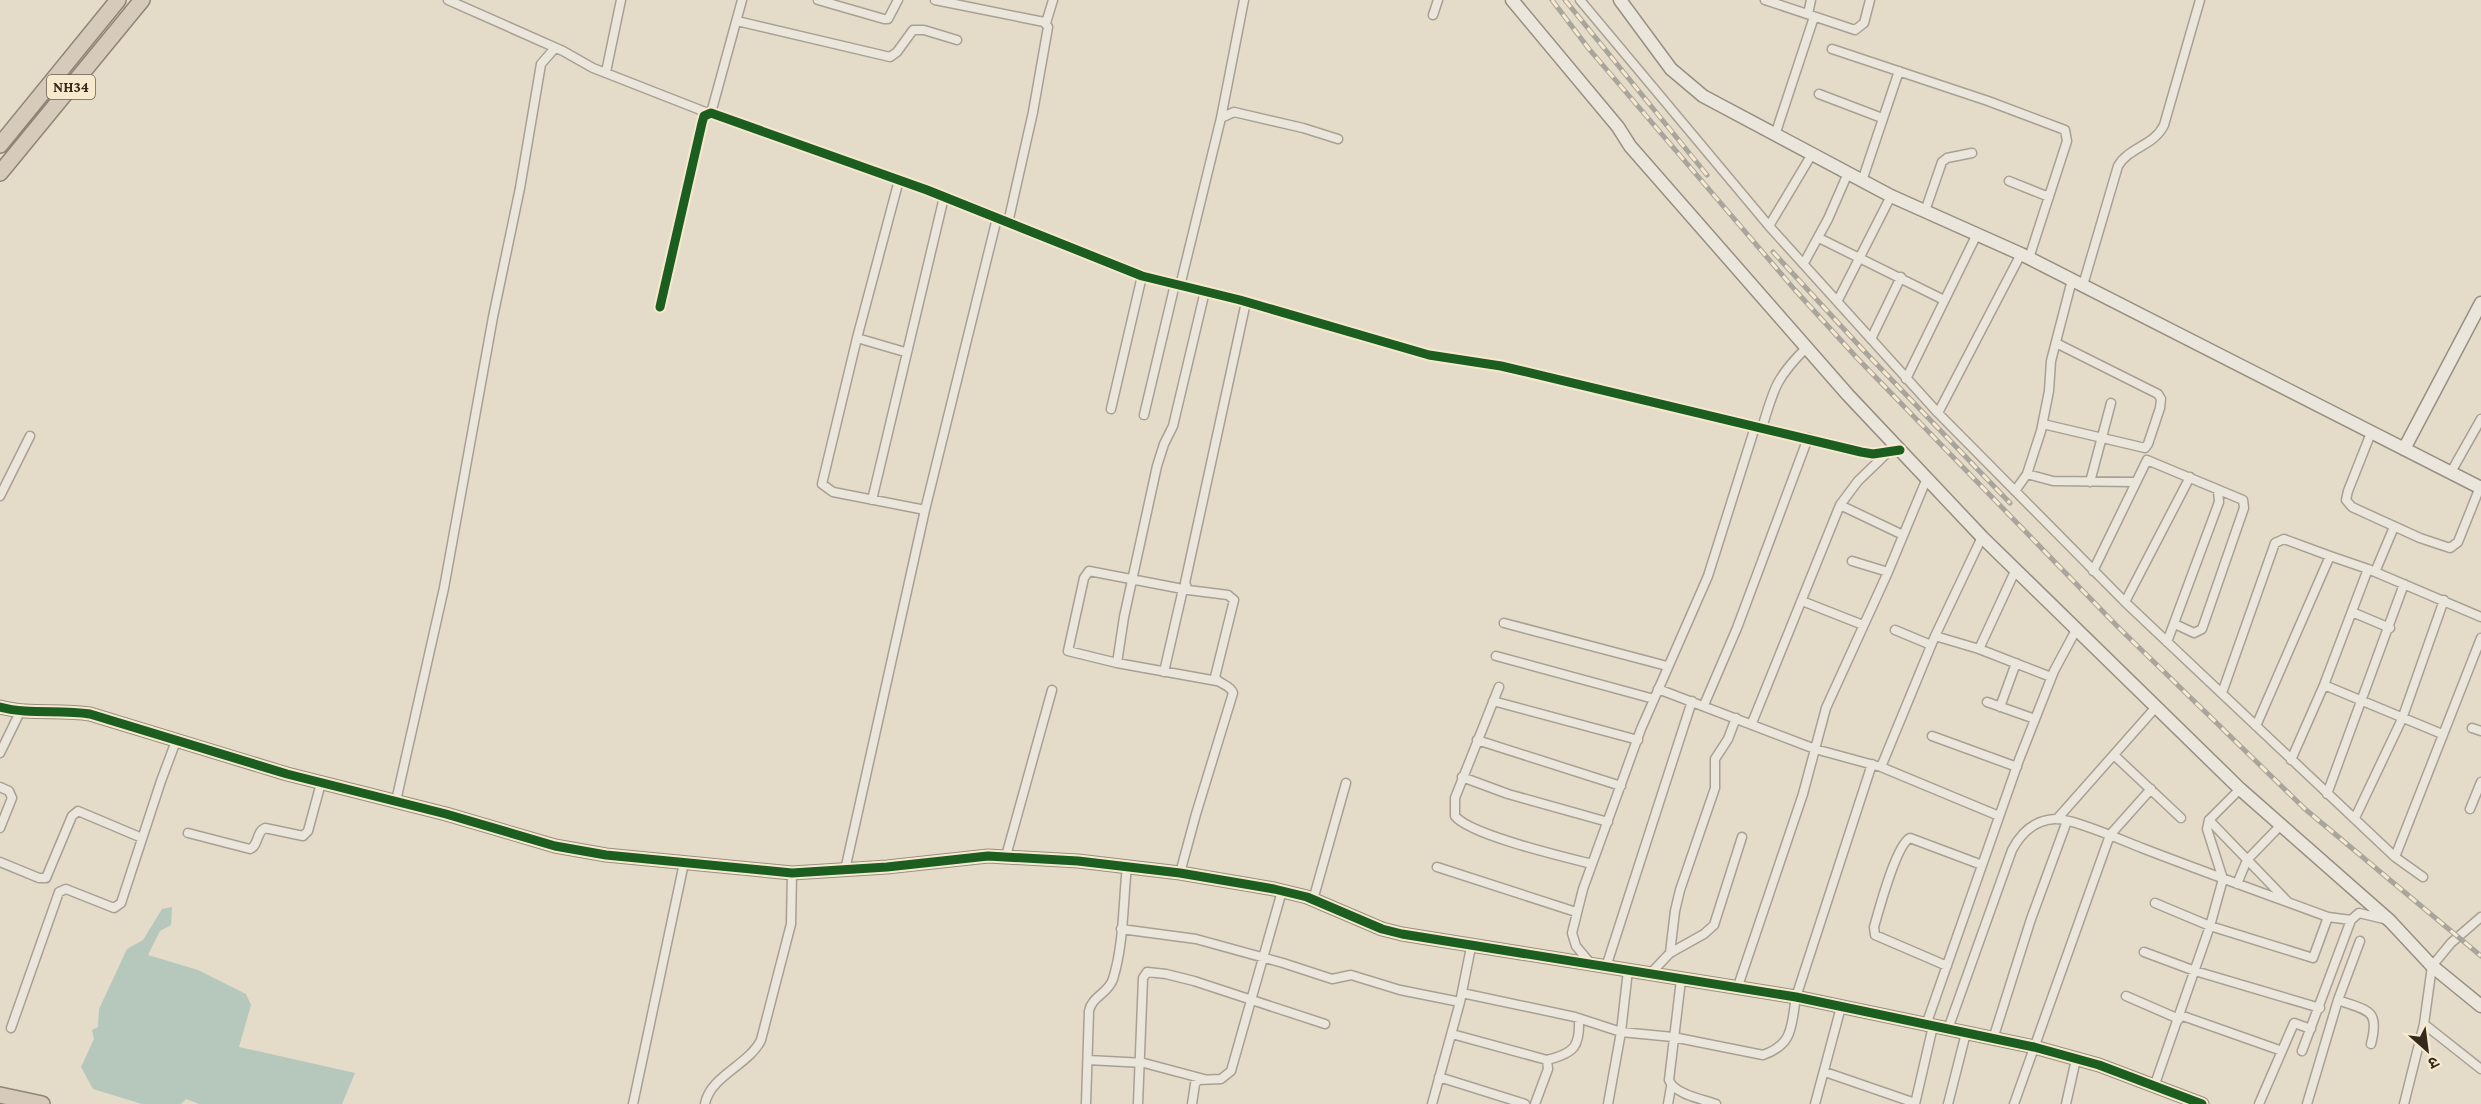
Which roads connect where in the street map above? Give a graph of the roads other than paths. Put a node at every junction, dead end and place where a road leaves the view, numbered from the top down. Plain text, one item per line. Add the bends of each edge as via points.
1 (118, 0) edge
2 (142, 0) edge
3 (448, 0) edge
4 (621, 0) edge
5 (742, 0) edge
6 (818, 0) edge
7 (898, 0) edge
8 (935, 0) edge
9 (1053, 0) edge
10 (1244, 0) edge
11 (1438, 0) edge
12 (1512, 0) edge
13 (1580, 0) edge
14 (1620, 0) edge
15 (1765, 0) edge
16 (1811, 0) edge
17 (1869, 0) edge
18 (2200, 0) edge
19 (1433, 15) dead end
20 (1811, 15) junction
21 (737, 21) junction
22 (1046, 23) junction
23 (957, 40) dead end
24 (555, 48) junction
25 (1832, 49) dead end
26 (1899, 71) junction
27 (606, 72) junction
28 (1819, 94) dead end
29 (710, 113) junction
30 (1221, 118) junction
31 (1882, 118) junction
32 (1776, 135) junction
33 (1338, 139) dead end
34 (0, 145) edge
35 (1972, 153) dead end
36 (1812, 154) junction
37 (0, 173) edge
38 (1848, 173) junction
39 (898, 180) junction
40 (1862, 181) junction
41 (2009, 181) dead end
42 (1892, 196) junction
43 (944, 197) junction
44 (2049, 197) junction
45 (1925, 211) junction
46 (997, 218) junction
47 (1008, 223) junction
48 (1769, 226) junction
49 (1977, 234) junction
50 (1819, 238) junction
51 (2025, 256) junction
52 (1861, 257) junction
53 (1804, 263) junction
54 (1142, 276) junction
55 (1901, 277) junction
56 (2077, 283) junction
57 (1178, 285) junction
58 (1205, 291) junction
59 (1838, 300) junction
60 (1944, 300) junction
61 (1246, 302) junction
62 (2481, 303) edge
63 (660, 308) dead end
64 (857, 338) junction
65 (1871, 339) junction
66 (2056, 343) junction
67 (1806, 348) junction
68 (905, 352) junction
69 (1906, 379) junction
70 (2111, 403) dead end
71 (1111, 409) dead end
72 (1938, 413) junction
73 (1144, 415) dead end
74 (2481, 419) edge
75 (2043, 424) junction
76 (1758, 427) junction
77 (2371, 433) junction
78 (30, 436) dead end
79 (1808, 438) junction
80 (2101, 439) junction
81 (2404, 449) junction
82 (1900, 450) junction
83 (1886, 454) junction
84 (2451, 472) junction
85 (2027, 474) junction
86 (1926, 477) junction
87 (2190, 477) junction
88 (2090, 482) junction
89 (2136, 482) junction
90 (2480, 488) edge
91 (2014, 491) junction
92 (2218, 491) junction
93 (0, 496) edge
94 (872, 500) junction
95 (1840, 505) junction
96 (925, 510) junction
97 (2394, 527) junction
98 (1903, 536) junction
99 (1982, 537) junction
100 (2330, 556) junction
101 (1852, 561) dead end
102 (2016, 569) junction
103 (2093, 571) junction
104 (2372, 571) junction
105 (1888, 572) junction
106 (1133, 579) junction
107 (2404, 584) junction
108 (1185, 589) junction
109 (2444, 600) junction
110 (1802, 601) junction
111 (2125, 602) junction
112 (2352, 612) junction
113 (2481, 617) edge
114 (1504, 623) dead end
115 (2175, 624) junction
116 (1863, 625) junction
117 (2390, 628) junction
118 (1895, 630) dead end
119 (2076, 630) junction
120 (2481, 638) edge
121 (1933, 640) junction
122 (2167, 642) junction
123 (1979, 649) junction
124 (1496, 656) dead end
125 (1117, 663) junction
126 (2016, 663) junction
127 (1667, 666) junction
128 (1164, 672) junction
129 (2051, 677) junction
130 (1217, 681) junction
131 (2324, 685) junction
132 (1499, 687) dead end
133 (1658, 689) junction
134 (1052, 690) dead end
135 (2222, 693) junction
136 (1654, 699) junction
137 (1493, 701) junction
138 (1692, 701) junction
139 (2361, 701) junction
140 (1987, 702) dead end
141 (1704, 705) junction
142 (0, 707) edge
143 (2000, 707) junction
144 (2157, 707) junction
145 (20, 712) junction
146 (1736, 718) junction
147 (2035, 718) junction
148 (2403, 718) junction
149 (1752, 723) junction
150 (2256, 726) junction
151 (2472, 728) dead end
152 (2481, 731) edge
153 (2442, 734) junction
154 (1932, 736) dead end
155 (1477, 740) junction
156 (1638, 740) junction
157 (176, 741) junction
158 (1815, 748) junction
159 (0, 753) edge
160 (2115, 756) junction
161 (2291, 760) junction
162 (1877, 765) junction
163 (2017, 767) junction
164 (1462, 777) junction
165 (2481, 782) edge
166 (321, 783) junction
167 (1346, 783) dead end
168 (1622, 786) junction
169 (0, 788) edge
170 (2151, 789) junction
171 (2240, 789) junction
172 (2327, 794) junction
173 (396, 801) junction
174 (2470, 809) dead end
175 (1999, 816) junction
176 (2181, 818) dead end
177 (2355, 818) junction
178 (2057, 819) junction
179 (2209, 820) junction
180 (2067, 821) junction
181 (1608, 822) junction
182 (2280, 826) junction
183 (0, 828) edge
184 (188, 832) dead end
185 (2110, 835) junction
186 (1742, 837) dead end
187 (142, 838) junction
188 (1006, 856) junction
189 (2395, 857) junction
190 (2247, 860) junction
191 (0, 862) edge
192 (684, 863) junction
193 (1592, 864) junction
194 (1982, 865) junction
195 (1127, 866) junction
196 (1437, 867) dead end
197 (845, 870) junction
198 (792, 873) junction
199 (1180, 873) junction
200 (2423, 877) dead end
201 (2223, 879) junction
202 (2237, 884) junction
203 (1282, 891) junction
204 (1314, 900) junction
205 (2155, 903) dead end
206 (2290, 903) junction
207 (1576, 912) junction
208 (2328, 917) junction
209 (2481, 917) edge
210 (2351, 920) junction
211 (2390, 921) junction
212 (2210, 926) junction
213 (1121, 929) junction
214 (2360, 941) dead end
215 (1471, 947) junction
216 (2144, 952) dead end
217 (1670, 953) junction
218 (1263, 957) junction
219 (1591, 964) junction
220 (1947, 966) junction
221 (2432, 966) junction
222 (1606, 967) junction
223 (1628, 970) junction
224 (2195, 971) junction
225 (1650, 974) junction
226 (1681, 980) junction
227 (1737, 989) junction
228 (2126, 996) dead end
229 (1461, 997) junction
230 (1796, 998) junction
231 (1252, 999) junction
232 (2338, 1000) junction
233 (2481, 1006) edge
234 (1841, 1007) junction
235 (2320, 1008) junction
236 (2179, 1017) junction
237 (1579, 1019) junction
238 (1325, 1024) dead end
239 (2424, 1024) junction
240 (1930, 1025) junction
241 (11, 1028) dead end
242 (1948, 1029) junction
243 (2311, 1029) junction
244 (1622, 1032) junction
245 (1966, 1033) junction
246 (1452, 1034) junction
247 (1673, 1037) junction
248 (1993, 1039) junction
249 (2371, 1044) dead end
250 (2034, 1047) junction
251 (2282, 1051) junction
252 (2302, 1051) dead end
253 (2076, 1059) junction
254 (1088, 1060) junction
255 (1547, 1060) junction
256 (1139, 1062) junction
257 (2481, 1069) edge
258 (1824, 1072) junction
259 (1439, 1077) junction
260 (1204, 1079) junction
261 (2155, 1084) junction
262 (1671, 1087) junction
263 (1487, 1093) junction
264 (0, 1095) edge
265 (42, 1104) edge
266 (633, 1104) edge
267 (705, 1104) edge
268 (1086, 1104) edge
269 (1138, 1104) edge
270 (1192, 1104) edge
271 (1432, 1104) edge
272 (1484, 1104) edge
273 (1525, 1104) edge
274 (1535, 1104) edge
275 (1608, 1104) edge
276 (1668, 1104) edge
277 (1716, 1104) edge
278 (1815, 1104) edge
279 (1915, 1104) edge
280 (1948, 1104) edge
281 (2014, 1104) edge
282 (2066, 1104) edge
283 (2202, 1104) edge
284 (2259, 1104) edge
285 (2307, 1104) edge
286 (2404, 1104) edge

1 - 34 highway, NH34
2 - 37 highway, NH34
3 - 24 street
4 - 27 street
5 - 21 street
6 - 7 street via 888,19
8 - 22 street
9 - 22 street
10 - 30 street
11 - 19 street
12 - 67 street via 1630,146
13 - 48 street
14 - 32 street via 1683,80 1703,96
15 - 20 street
16 - 20 street
17 - 20 street via 1864,23 1858,29
18 - 56 street via 2164,125 2155,139 2118,166
20 - 32 street
21 - 23 street via 890,57 913,30
21 - 29 street
22 - 47 street via 1049,30
24 - 27 street
24 - 173 street via 542,64 444,588
25 - 26 street
26 - 31 street
26 - 44 street via 2065,130 2067,141
27 - 29 street
28 - 31 street
29 - 39 street
29 - 63 street via 702,123
30 - 33 street via 1234,112
30 - 57 street
31 - 40 street
32 - 36 street
35 - 45 street via 1942,162
36 - 38 street
36 - 48 street
38 - 40 street
38 - 50 street
39 - 43 street
39 - 64 street
40 - 42 street
41 - 44 street
42 - 45 street
42 - 52 street
43 - 46 street
43 - 68 street
44 - 51 street
45 - 49 street
46 - 47 street
46 - 96 street
47 - 54 street
48 - 53 street
49 - 51 street
49 - 60 street
50 - 52 street
50 - 53 street
51 - 56 street
51 - 72 street
52 - 55 street
52 - 59 street
53 - 59 street
54 - 57 street
54 - 71 street
55 - 60 street
55 - 65 street
56 - 66 street
56 - 77 street
57 - 58 street
57 - 73 street
58 - 61 street
58 - 106 street via 1173,426 1160,453
59 - 65 street
60 - 69 street
61 - 76 street via 1429,355 1501,366
61 - 108 street
62 - 81 street
64 - 68 street
64 - 94 street via 822,484 833,492
65 - 69 street
66 - 75 street
66 - 80 street via 2160,396 2155,426 2145,448
67 - 76 street via 1776,384
67 - 82 street
68 - 94 street
69 - 72 street
70 - 80 street
72 - 91 street
74 - 84 street
75 - 80 street
75 - 85 street
76 - 79 street
76 - 127 street via 1708,576
77 - 81 street
77 - 97 street via 2346,500 2352,507
78 - 93 street
79 - 83 street
79 - 141 street
80 - 88 street
81 - 84 street
82 - 83 street
82 - 86 street
83 - 95 street
84 - 90 street
85 - 88 street via 2048,480
85 - 91 street
86 - 98 street
86 - 99 street
87 - 89 street via 2149,459
87 - 92 street
87 - 111 street
88 - 89 street
89 - 103 street
90 - 97 street via 2454,546 2445,548
91 - 103 street
92 - 115 street via 2219,502
92 - 115 street via 2240,497 2244,508 2202,629 2194,633
94 - 96 street
95 - 98 street
95 - 110 street
96 - 197 street
97 - 104 street
98 - 105 street
99 - 102 street
99 - 121 street
100 - 104 street
100 - 135 street via 2284,539 2275,543
100 - 150 street
101 - 105 street
102 - 119 street
102 - 123 street
103 - 111 street
104 - 107 street
104 - 112 street
105 - 116 street
106 - 108 street
106 - 125 street
106 - 125 street via 1093,570 1085,574 1067,647 1069,653
107 - 109 street
107 - 117 street
108 - 128 street
108 - 130 street via 1228,595 1234,600 1215,674
109 - 113 street
109 - 148 street
110 - 116 street
110 - 149 street
111 - 122 street
112 - 117 street
112 - 131 street
114 - 127 street
115 - 122 street
116 - 158 street via 1826,708
117 - 139 street
118 - 121 street
119 - 129 street
119 - 144 street
120 - 153 street
121 - 123 street
121 - 162 street
122 - 135 street
123 - 126 street
124 - 136 street
125 - 128 street
126 - 129 street
126 - 143 street
127 - 133 street
128 - 130 street
129 - 147 street
130 - 199 street via 1233,693
131 - 139 street
131 - 161 street
132 - 137 street
133 - 136 street
133 - 138 street
134 - 188 street
135 - 150 street
136 - 156 street
137 - 155 street
137 - 156 street
138 - 141 street
138 - 222 street
139 - 148 street
139 - 172 street
140 - 143 street
141 - 146 street
142 - 145 street
143 - 147 street
144 - 160 street
144 - 171 street
145 - 157 street via 65,710 90,714
145 - 159 street
146 - 149 street
146 - 217 street via 1715,759 1714,788 1680,890
147 - 163 street
148 - 153 street
148 - 177 street
149 - 158 street
150 - 161 street
151 - 152 street
153 - 189 street
154 - 163 street
155 - 164 street
155 - 168 street
156 - 168 street
157 - 166 street
157 - 187 street
158 - 162 street
158 - 227 street
160 - 170 street
160 - 178 street
161 - 172 street
162 - 175 street
162 - 230 street
163 - 175 street
164 - 181 street
164 - 193 street via 1453,811 1465,825
165 - 174 street
166 - 173 street
166 - 184 street via 308,831 303,836 265,828 250,849
167 - 204 street
168 - 181 street
169 - 183 street via 12,798
170 - 176 street
170 - 185 street
171 - 179 street
171 - 182 street
172 - 177 street
173 - 192 street via 555,846
175 - 194 street
177 - 189 street
178 - 180 street
178 - 242 street via 2024,832 2012,850
179 - 190 street
179 - 201 street via 2207,829
180 - 185 street
180 - 248 street
181 - 193 street
182 - 190 street
182 - 211 street
185 - 201 street
185 - 250 street
186 - 217 street via 1714,925
187 - 191 street via 78,811 72,816 46,878
187 - 241 street via 117,908 66,889 59,892
188 - 195 street
188 - 197 street
189 - 200 street
190 - 202 street
190 - 206 street
192 - 198 street
192 - 266 street
193 - 207 street
194 - 220 street
194 - 220 street via 1910,838 1896,860 1874,927 1875,935
195 - 199 street
195 - 213 street
196 - 207 street
197 - 198 street
198 - 267 street via 791,924 761,1040 713,1088
199 - 203 street
201 - 202 street
201 - 212 street
202 - 206 street
203 - 204 street
203 - 218 street
204 - 215 street via 1382,929
205 - 212 street
206 - 208 street
207 - 219 street via 1573,940
208 - 210 street
208 - 212 street via 2313,958
209 - 221 street
210 - 211 street via 2359,913
210 - 235 street
211 - 221 street
212 - 224 street
213 - 218 street via 1186,937
213 - 254 street via 1110,988 1090,1006
214 - 232 street
215 - 219 street
215 - 229 street
216 - 224 street
217 - 225 street
218 - 229 street via 1332,980 1351,975 1378,985
218 - 231 street
219 - 222 street
220 - 240 street
221 - 233 street
221 - 239 street
222 - 223 street
223 - 225 street
223 - 244 street
224 - 235 street
224 - 236 street
225 - 226 street
226 - 227 street
226 - 247 street
227 - 230 street
228 - 236 street
229 - 237 street
229 - 246 street
230 - 234 street
230 - 247 street via 1787,1040 1763,1055
231 - 238 street
231 - 256 street via 1179,977 1147,972 1143,978
231 - 260 street via 1231,1071 1221,1079
232 - 249 street via 2373,1017
232 - 285 street
234 - 240 street
234 - 258 street
235 - 243 street
236 - 251 street
236 - 261 street
237 - 244 street
237 - 255 street via 1575,1048
239 - 257 street
239 - 286 street
240 - 242 street
240 - 279 street
242 - 245 street
243 - 251 street via 2294,1023
243 - 252 street
244 - 247 street
244 - 275 street
245 - 248 street
245 - 280 street
246 - 255 street
246 - 259 street
247 - 262 street
248 - 250 street
250 - 253 street
250 - 281 street
251 - 284 street
253 - 261 street
253 - 282 street
254 - 256 street
254 - 268 street
255 - 274 street via 1548,1069
256 - 260 street
256 - 269 street
258 - 278 street
258 - 279 street
259 - 263 street
259 - 271 street
260 - 270 street via 1195,1084
261 - 283 street
262 - 276 street
262 - 277 street
263 - 272 street
263 - 273 street
264 - 265 highway

